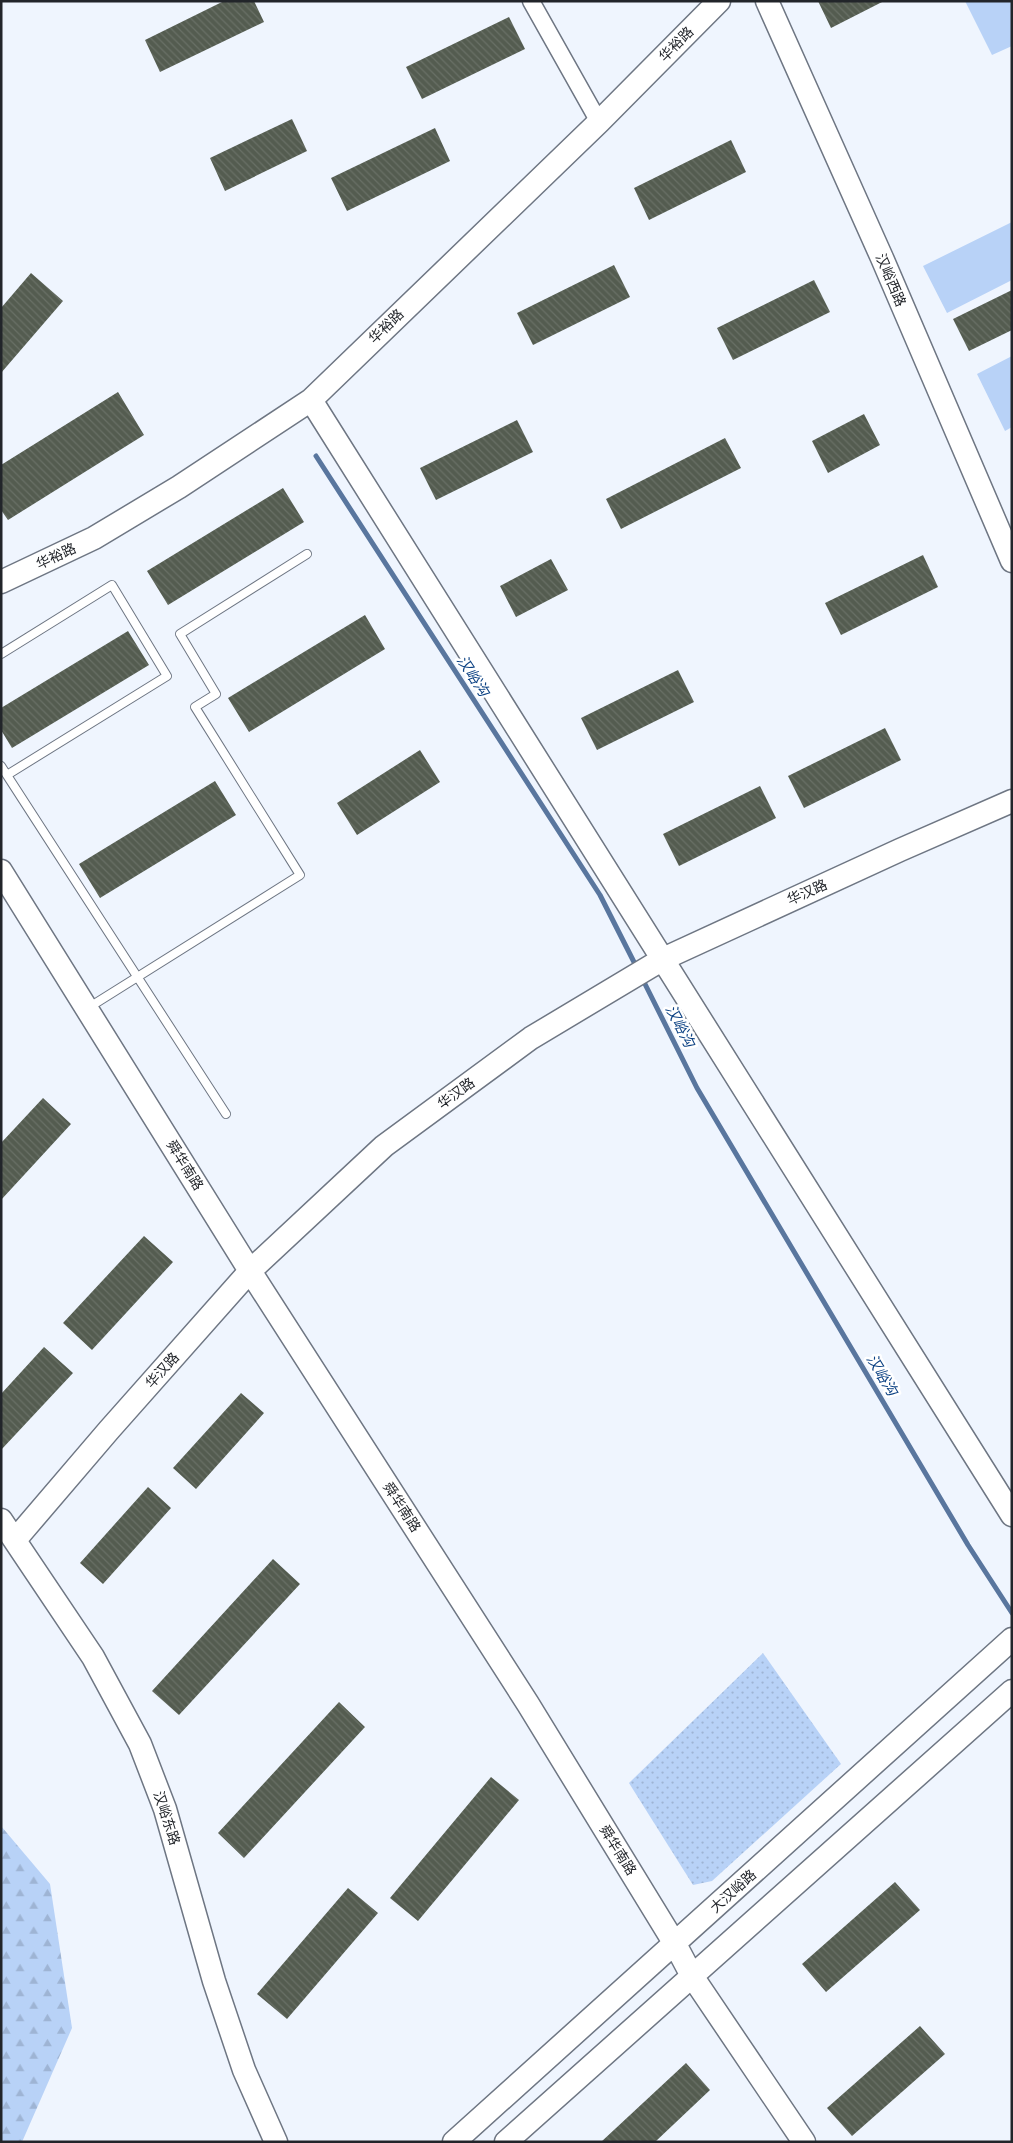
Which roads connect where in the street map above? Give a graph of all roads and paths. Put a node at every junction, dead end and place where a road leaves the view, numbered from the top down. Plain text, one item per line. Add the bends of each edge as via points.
1 (531, 1) edge
2 (718, 1) edge
3 (767, 1) edge
4 (599, 122) junction
5 (311, 400) junction
6 (307, 554) dead end
7 (1012, 561) edge
8 (1, 582) edge
9 (1, 654) edge
10 (1, 766) edge
11 (7, 775) junction
12 (1012, 801) edge
13 (1, 871) edge
14 (647, 968) junction
15 (137, 977) junction
16 (88, 1008) junction
17 (226, 1114) dead end
18 (250, 1271) junction
19 (1012, 1515) edge
20 (1, 1520) edge
21 (16, 1540) junction
22 (1012, 1640) edge
23 (1012, 1691) edge
24 (675, 1944) junction
25 (692, 1976) junction
26 (276, 2142) edge
27 (454, 2142) edge
28 (506, 2142) edge
29 (804, 2142) edge

1 - 4 street
2 - 4 street, 华裕路
3 - 7 street, 汉峪西路
4 - 5 street, 华裕路
5 - 8 street, 华裕路 via 179,488 94,538
5 - 14 street
6 - 15 lane via 180,634 216,694 195,707 300,875
9 - 11 lane via 112,585 167,676
10 - 11 lane
11 - 15 lane
12 - 14 street, 华汉路
13 - 16 street, 舜华南路
14 - 18 street, 华汉路 via 531,1038 384,1146
14 - 19 street
15 - 16 lane
15 - 17 lane
16 - 18 street, 舜华南路
18 - 21 street, 华汉路
18 - 24 street, 舜华南路 via 528,1704
20 - 21 street, 汉峪东路
21 - 26 street, 汉峪东路 via 93,1657 140,1744 165,1809 214,1981 241,2061
22 - 24 street, 大汉峪路
23 - 25 street
24 - 25 street, 舜华南路
24 - 27 street, 大汉峪路
25 - 28 street
25 - 29 street, 舜华南路

